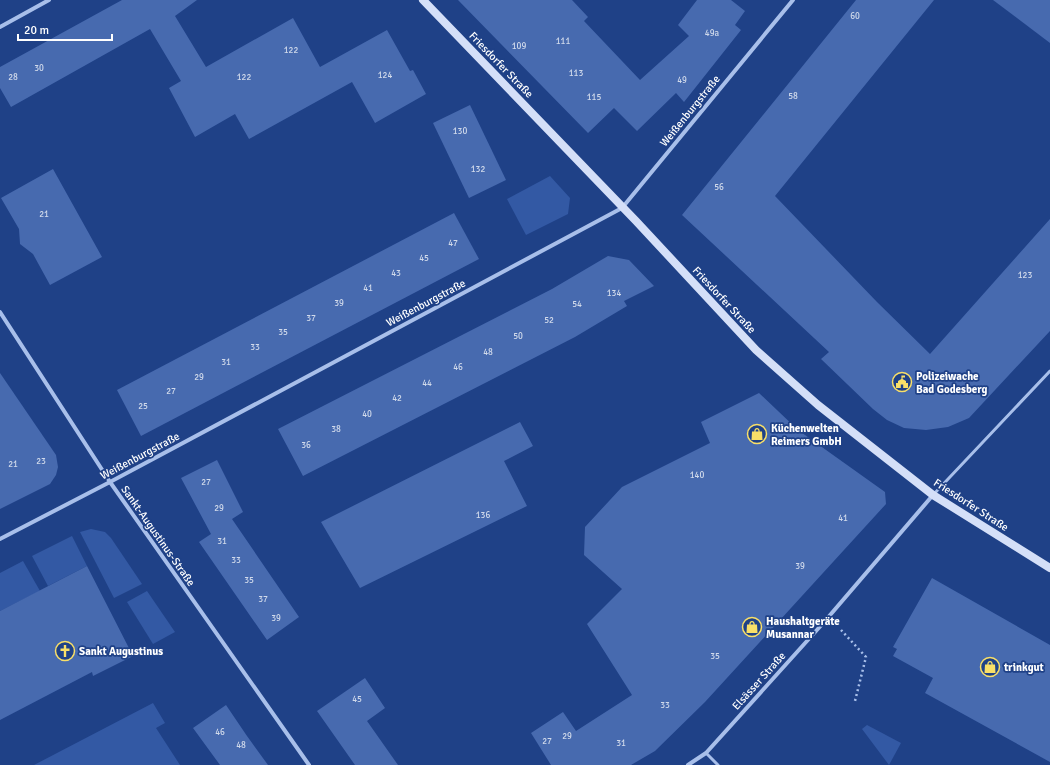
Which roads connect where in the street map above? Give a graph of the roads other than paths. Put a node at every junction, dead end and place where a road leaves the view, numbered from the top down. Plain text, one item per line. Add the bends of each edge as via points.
1 (49, 0) edge
2 (422, 0) edge
3 (793, 0) edge
4 (0, 27) edge
5 (622, 208) junction
6 (0, 312) edge
7 (1050, 371) edge
8 (110, 482) junction
9 (933, 495) junction
10 (0, 539) edge
11 (1050, 568) edge
12 (706, 753) junction
13 (309, 765) edge
14 (688, 765) edge
15 (718, 765) edge

1 - 4 street
2 - 5 street, Friesdorfer Straße
3 - 5 street, Weißenburgstraße
5 - 8 street, Weißenburgstraße
5 - 9 street, Friesdorfer Straße via 756,350 818,405
6 - 8 street, Sankt-Augustinus-Straße
7 - 9 lane
8 - 10 street, Weißenburgstraße
8 - 13 street, Sankt-Augustinus-Straße
9 - 11 street, Friesdorfer Straße
9 - 12 street, Elsässer Straße
12 - 14 street, Elsässer Straße
12 - 15 lane

